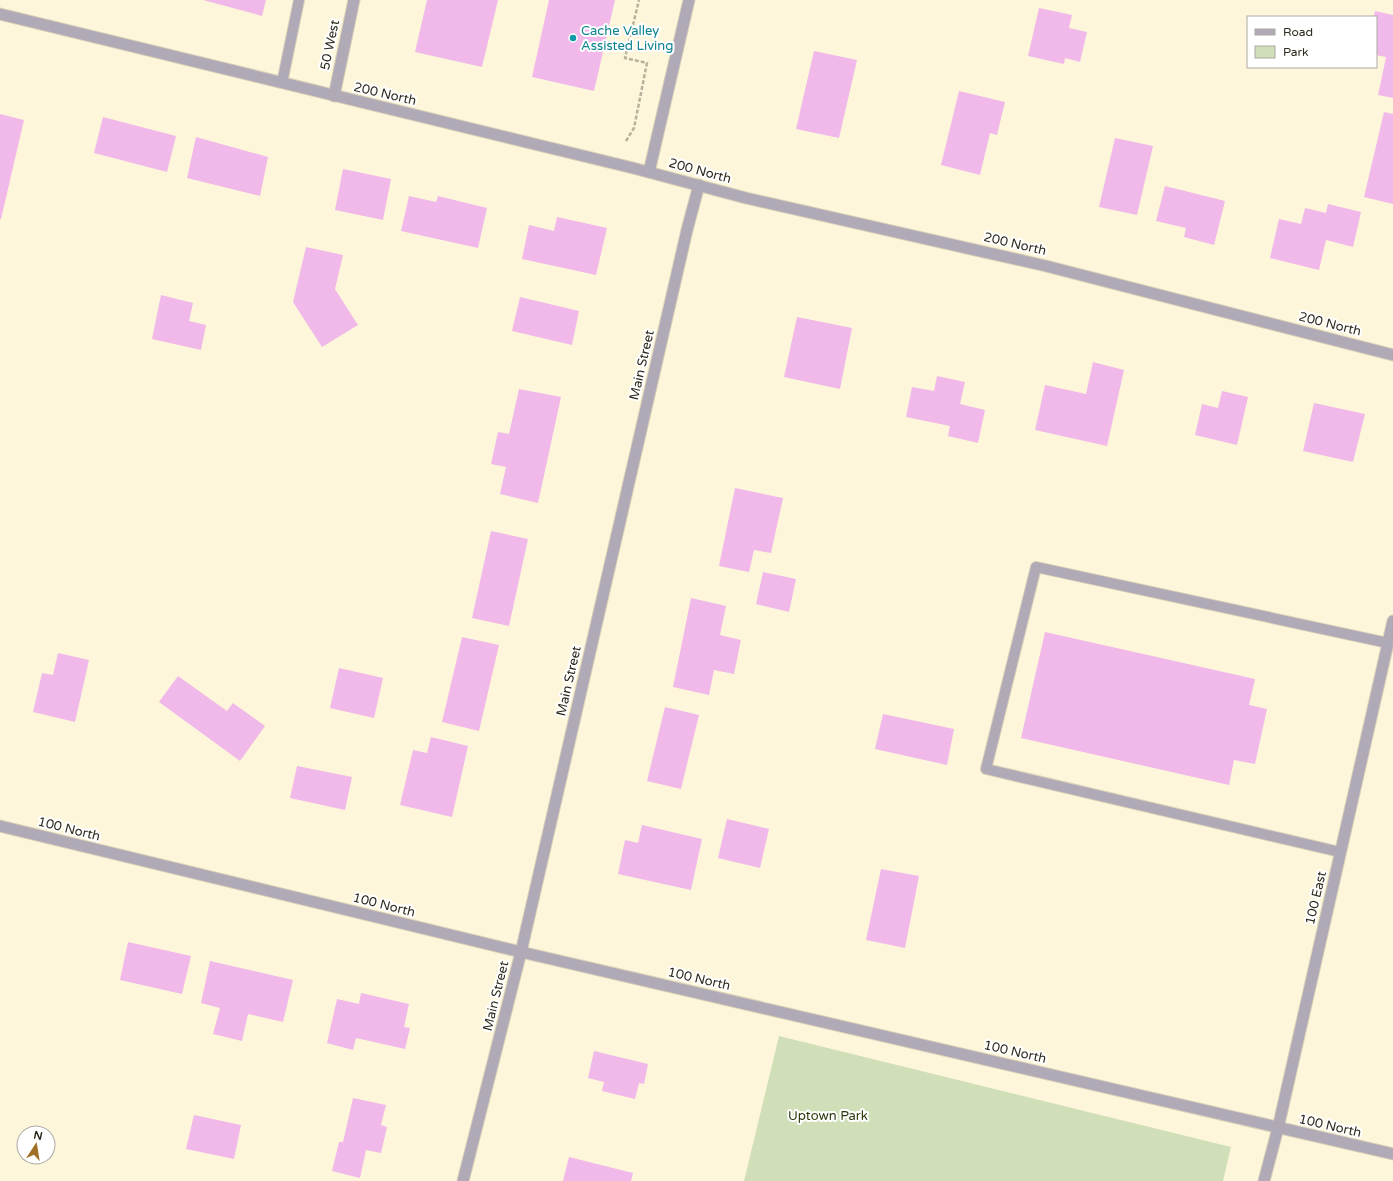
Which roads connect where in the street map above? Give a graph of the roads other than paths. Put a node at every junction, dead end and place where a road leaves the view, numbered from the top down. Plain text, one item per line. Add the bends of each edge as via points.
1 (299, 0) edge
2 (354, 0) edge
3 (689, 0) edge
4 (0, 14) edge
5 (282, 83) junction
6 (334, 96) junction
7 (649, 172) junction
8 (699, 185) junction
9 (1393, 355) edge
10 (1393, 620) edge
11 (1388, 643) junction
12 (0, 826) edge
13 (1340, 852) junction
14 (521, 952) junction
15 (1278, 1128) junction
16 (1393, 1154) edge
17 (463, 1181) edge
18 (1264, 1181) edge

1 - 5 lane
2 - 6 street, 50 West
3 - 7 street
4 - 5 street, 200 North
5 - 6 street, 200 North
6 - 7 street, 200 North
7 - 8 street, 200 North
8 - 9 street, 200 North via 1046,266
8 - 14 street, Main Street
10 - 11 street, 100 East
11 - 13 street, 100 East
11 - 13 lane via 1036,567 986,769
12 - 14 street, 100 North
13 - 15 street, 100 East
14 - 15 street, 100 North
14 - 17 street, Main Street
15 - 16 street, 100 North
15 - 18 street, 100 East

